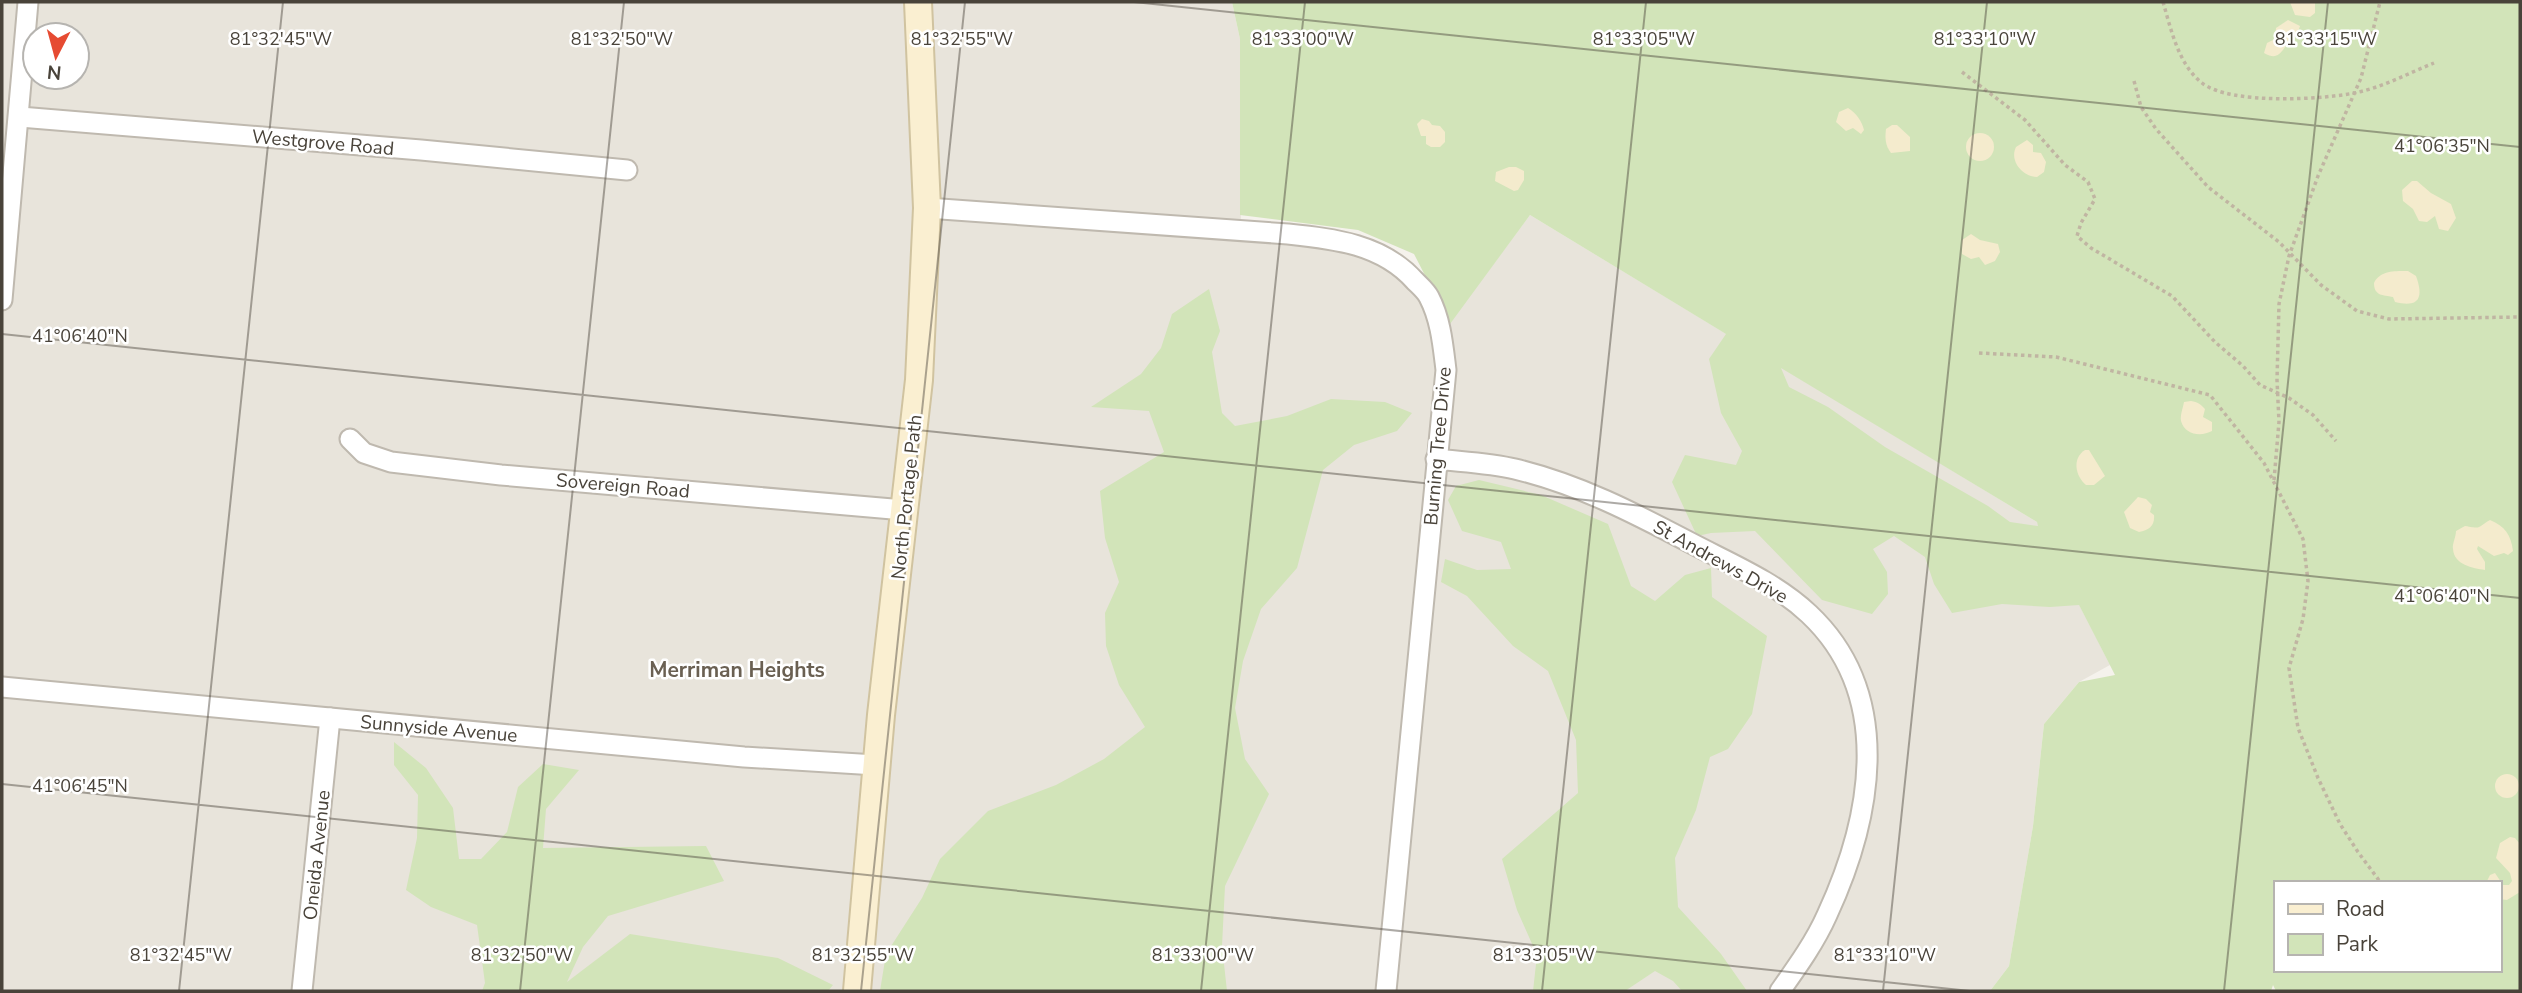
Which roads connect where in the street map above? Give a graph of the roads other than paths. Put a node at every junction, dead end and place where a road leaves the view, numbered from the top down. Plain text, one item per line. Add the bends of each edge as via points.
1 (28, 2) edge
2 (918, 2) edge
3 (20, 117) junction
4 (627, 170) dead end
5 (927, 208) junction
6 (2, 300) edge
7 (350, 439) dead end
8 (1436, 459) junction
9 (904, 510) junction
10 (2, 687) edge
11 (330, 718) junction
12 (876, 765) junction
13 (302, 991) edge
14 (857, 991) edge
15 (1386, 991) edge
16 (1780, 991) edge

1 - 3 street
2 - 5 main road, North Portage Path
3 - 4 street, Westgrove Road
3 - 6 street
5 - 8 street, Burning Tree Drive via 1288,234 1373,250 1404,268 1429,296 1442,334 1446,370
5 - 9 main road, North Portage Path via 919,380
7 - 9 street, Sovereign Road via 363,453 391,462
8 - 15 street, Burning Tree Drive
8 - 16 street, St Andrews Drive via 1516,469 1573,486 1649,521 1786,594 1818,624 1844,659 1862,702 1868,741 1860,817 1842,881 1826,917
9 - 12 main road, North Portage Path
10 - 11 street, Sunnyside Avenue
11 - 12 street, Sunnyside Avenue
11 - 13 street, Oneida Avenue
12 - 14 main road, North Portage Path

